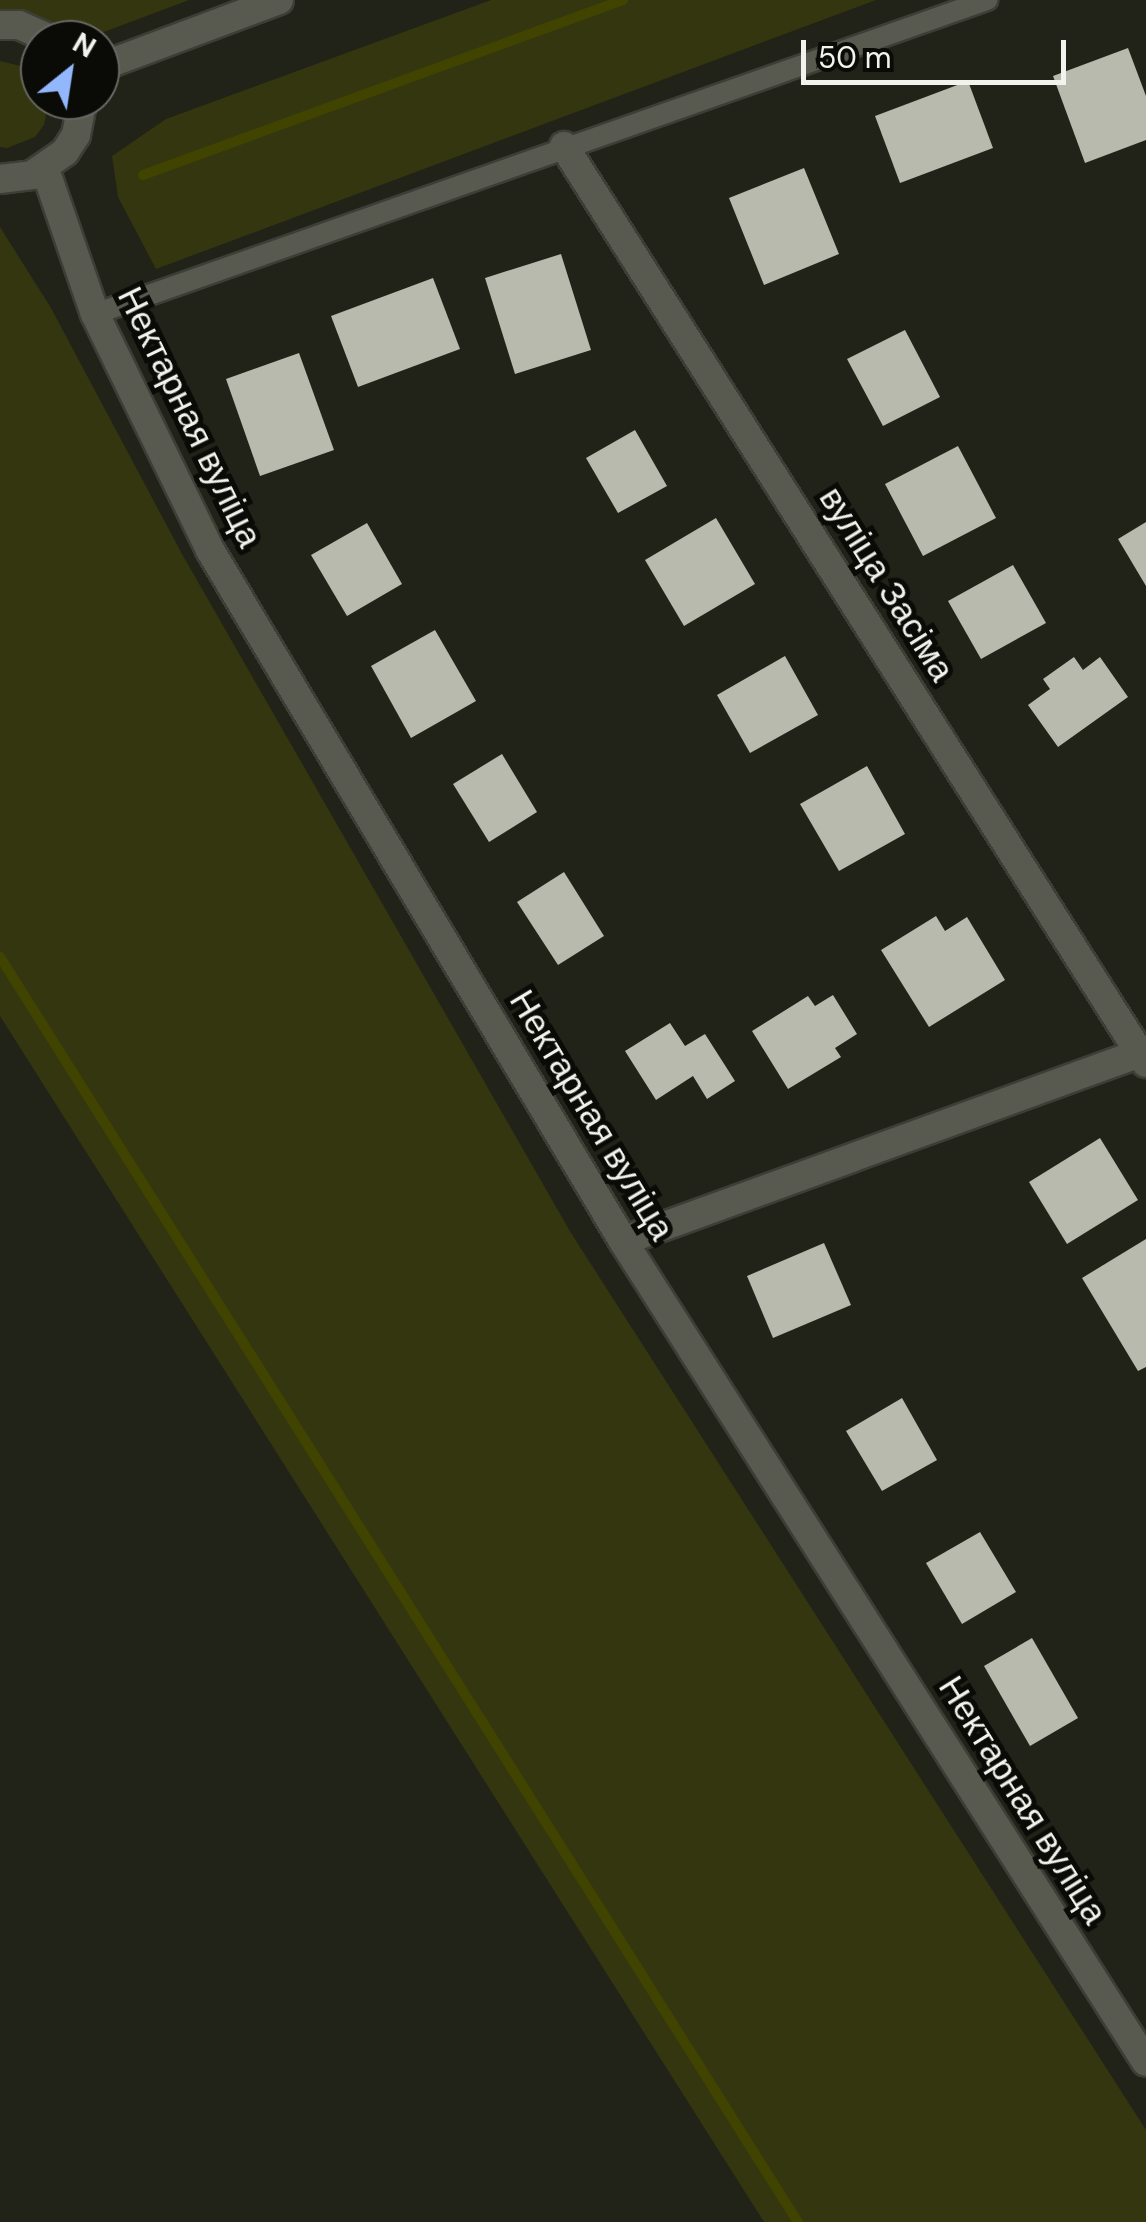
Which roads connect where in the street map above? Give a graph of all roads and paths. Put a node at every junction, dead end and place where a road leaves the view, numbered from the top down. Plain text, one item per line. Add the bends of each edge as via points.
1 (280, 0) edge
2 (987, 0) edge
3 (120, 60) edge
4 (79, 120) edge
5 (564, 146) junction
6 (45, 169) junction
7 (0, 179) edge
8 (95, 314) junction
9 (1144, 1056) edge
10 (623, 1241) junction
11 (1146, 2062) edge

1 - 3 street
2 - 5 lane
4 - 6 street via 76,134
5 - 8 lane
5 - 9 street, вуліца Засіма
6 - 7 street
6 - 8 street, Нектарная вуліца
8 - 10 street, Нектарная вуліца via 210,550
9 - 10 street
10 - 11 street, Нектарная вуліца

